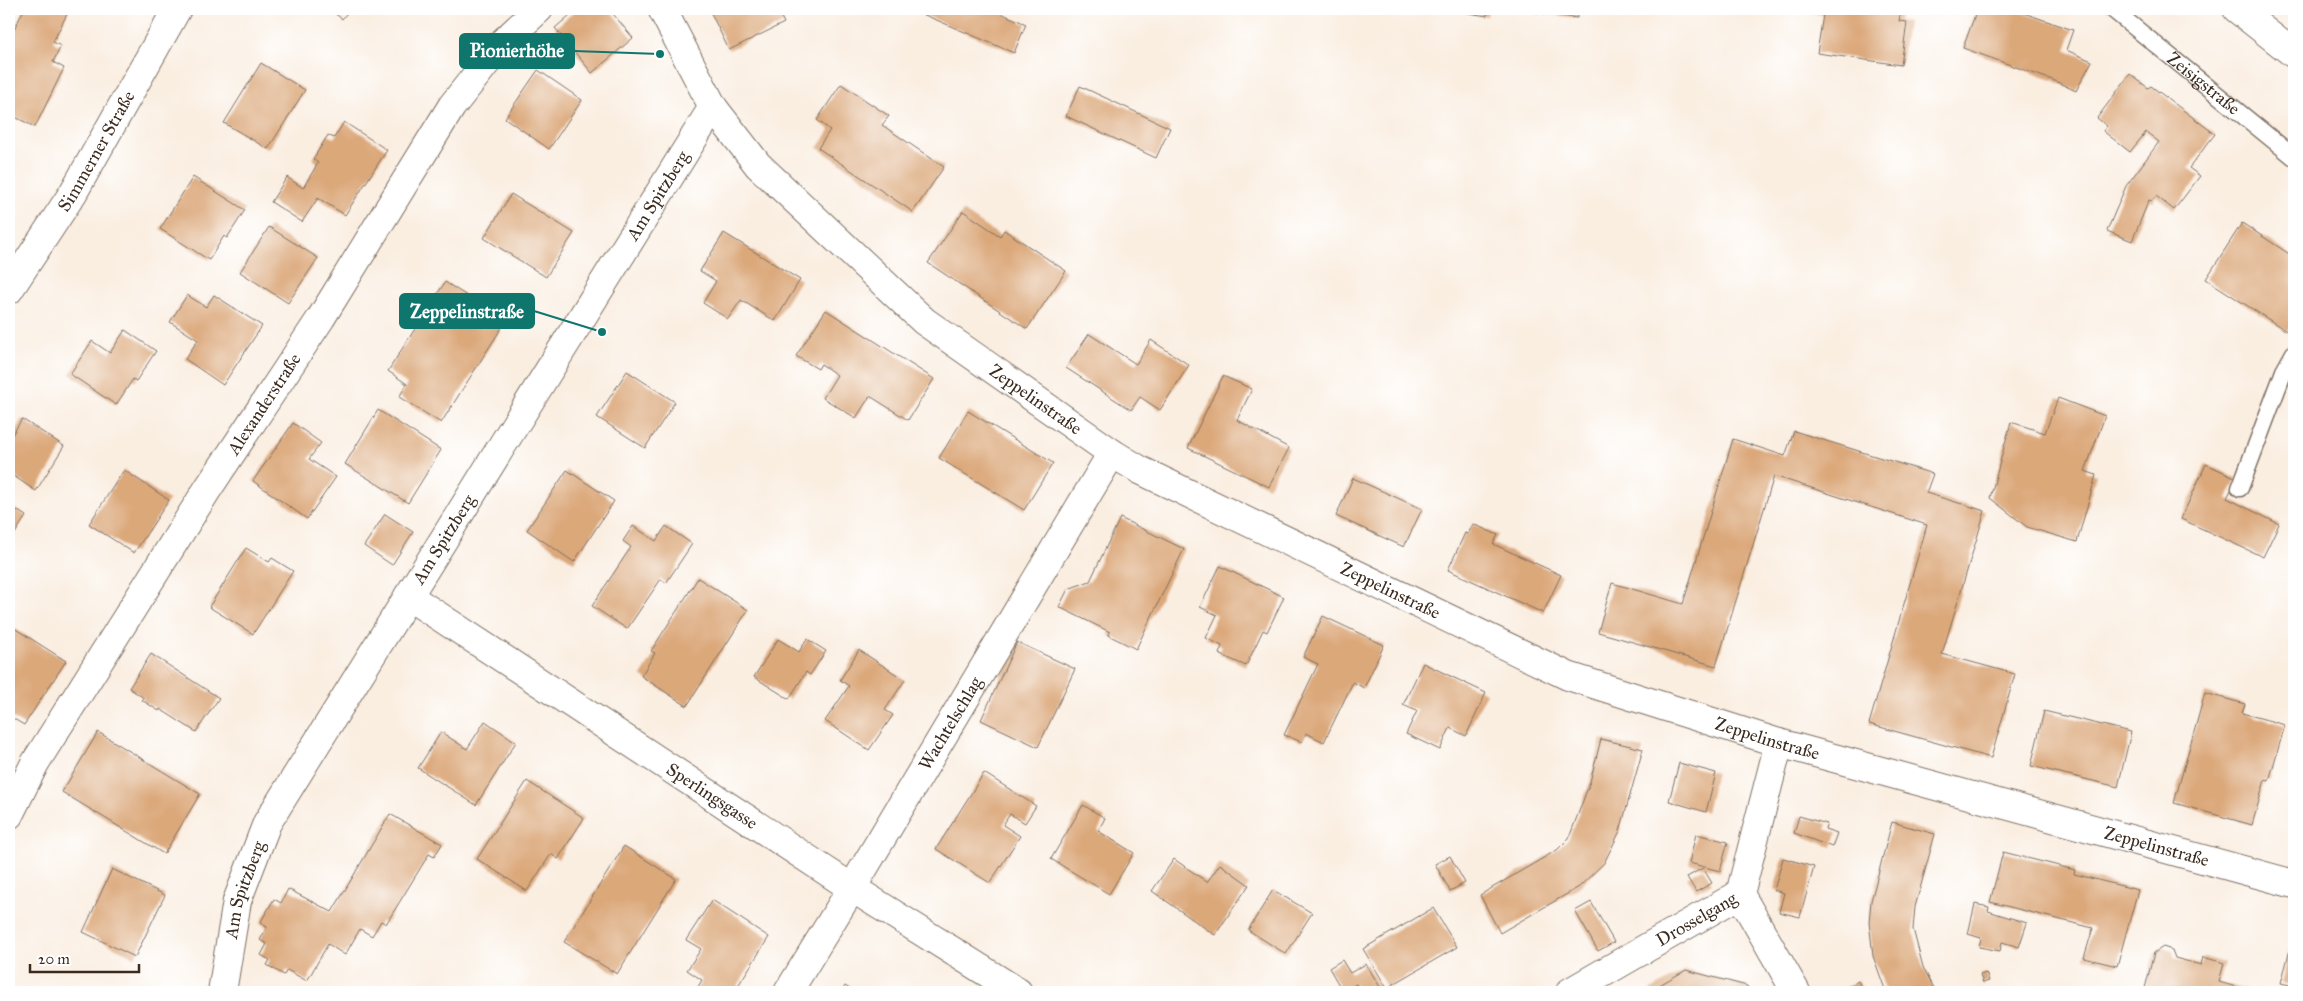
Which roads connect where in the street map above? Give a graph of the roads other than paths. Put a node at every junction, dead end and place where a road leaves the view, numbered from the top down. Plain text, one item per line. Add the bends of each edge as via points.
1 (177, 9) edge
2 (539, 9) edge
3 (662, 9) edge
4 (2112, 9) edge
5 (2237, 9) edge
6 (2294, 54) edge
7 (713, 107) junction
8 (2294, 157) edge
9 (9, 290) edge
10 (2294, 354) edge
11 (1112, 453) junction
12 (2240, 488) dead end
13 (408, 596) junction
14 (1779, 743) junction
15 (9, 814) edge
16 (2294, 884) edge
17 (852, 888) junction
18 (1740, 894) junction
19 (222, 992) edge
20 (788, 992) edge
21 (1018, 992) edge
22 (1570, 992) edge
23 (1796, 992) edge

1 - 9 street, Simmerner Straße via 74,193
2 - 15 street, Alexanderstraße via 501,44 452,106 35,763
3 - 7 street, Zeppelinstraße
4 - 8 lane, Zeisigstraße
5 - 6 street
7 - 11 street, Zeppelinstraße via 758,165 924,321
7 - 13 street, Am Spitzberg
10 - 12 lane via 2284,371
11 - 14 street, Zeppelinstraße via 1140,470 1568,676
11 - 17 street, Wachtelschlag
13 - 17 street, Sperlingsgasse
13 - 19 street, Am Spitzberg via 267,823 237,901
14 - 16 street, Zeppelinstraße
14 - 18 street, Drosselgang
17 - 20 street, Wachtelschlag
17 - 21 street, Sperlingsgasse
18 - 22 street, Drosselgang
18 - 23 street

